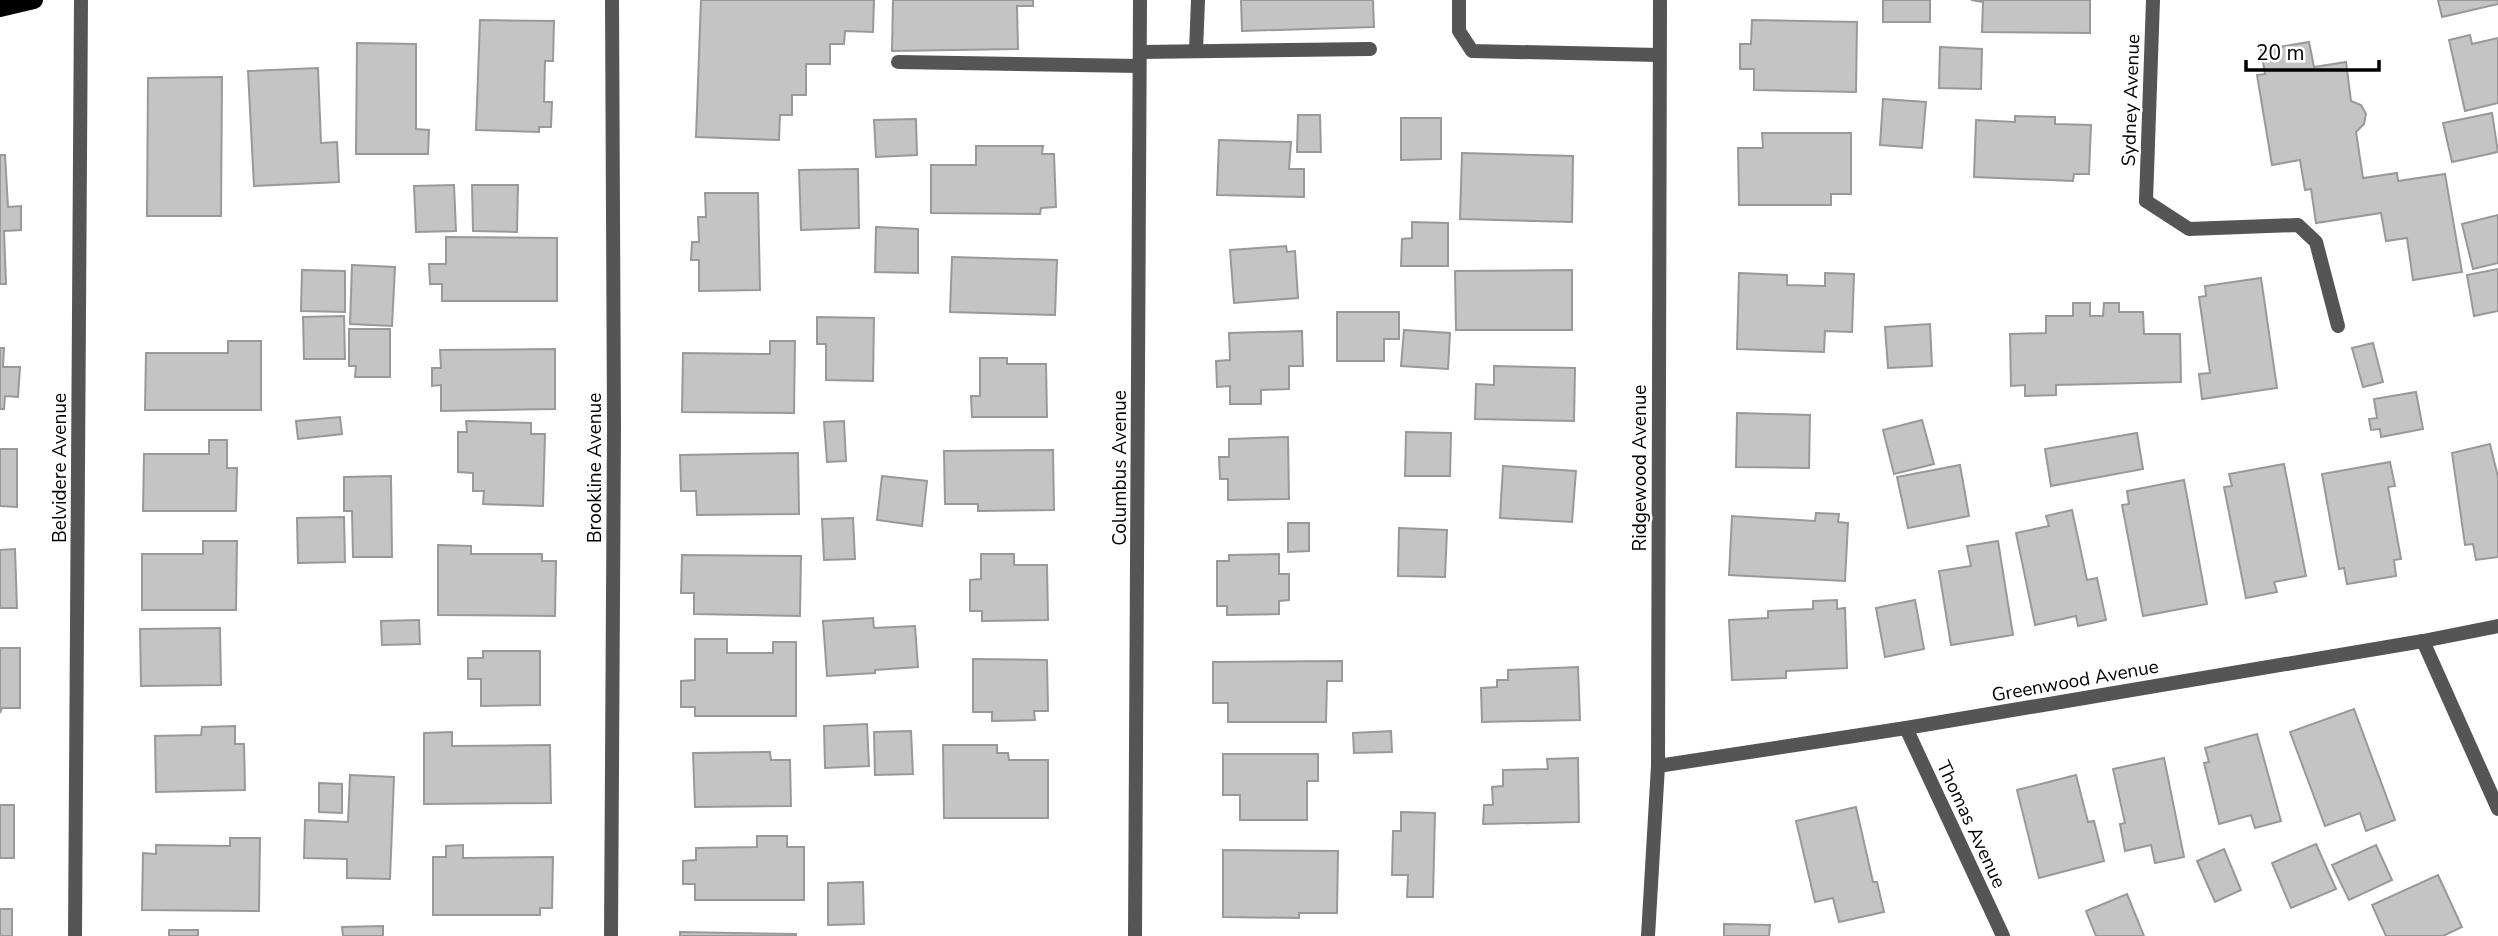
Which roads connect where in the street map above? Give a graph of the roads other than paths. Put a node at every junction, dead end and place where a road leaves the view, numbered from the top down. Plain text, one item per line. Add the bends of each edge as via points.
1 (34, 0) edge
2 (81, 0) edge
3 (612, 0) edge
4 (1140, 0) edge
5 (1198, 0) edge
6 (1459, 0) edge
7 (1660, 0) edge
8 (2153, 0) edge
9 (0, 8) edge
10 (1370, 49) dead end
11 (1196, 51) junction
12 (1660, 55) junction
13 (1140, 59) junction
14 (898, 62) dead end
15 (2338, 326) dead end
16 (2498, 626) edge
17 (2423, 641) junction
18 (1906, 728) junction
19 (1658, 766) junction
20 (2498, 809) edge
21 (75, 936) edge
22 (611, 936) edge
23 (1135, 936) edge
24 (1648, 936) edge
25 (2003, 936) edge

1 - 9 main road
2 - 21 street, Belvidere Avenue
3 - 22 street, Brookline Avenue
4 - 13 street, Columbus Avenue
5 - 11 street
6 - 12 street via 1459,31 1472,51
7 - 12 street, Ridgewood Avenue
8 - 15 street, Sydney Avenue via 2146,201 2189,229 2298,225 2316,242
10 - 11 street
11 - 13 street
12 - 19 street, Ridgewood Avenue
13 - 14 street
13 - 23 street, Columbus Avenue
16 - 17 street, Greenwood Avenue
17 - 18 street, Greenwood Avenue
17 - 20 street
18 - 19 street, Greenwood Avenue
18 - 25 street, Thomas Avenue
19 - 24 street, Ridgewood Avenue

